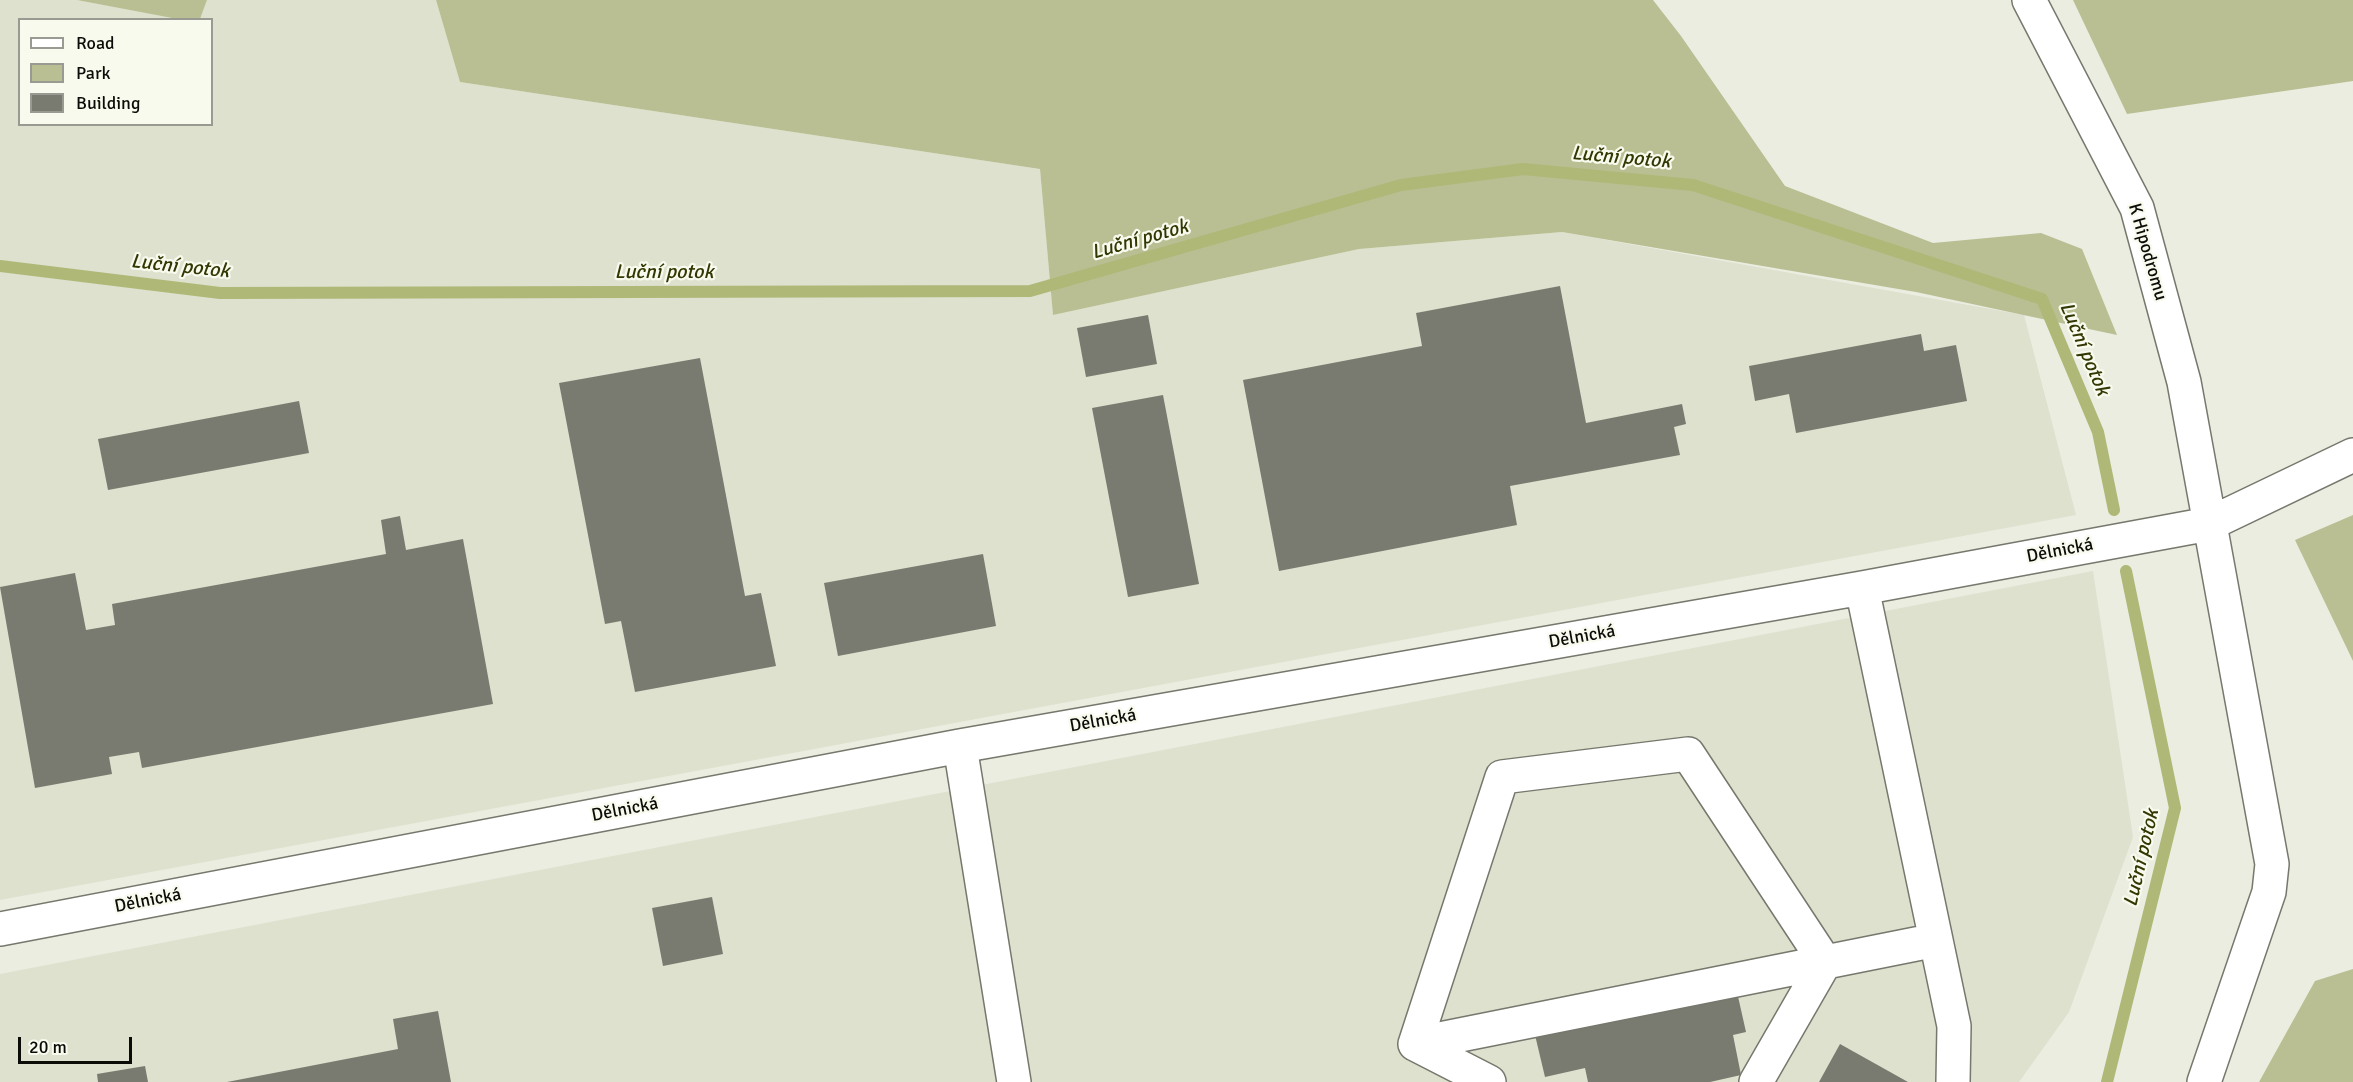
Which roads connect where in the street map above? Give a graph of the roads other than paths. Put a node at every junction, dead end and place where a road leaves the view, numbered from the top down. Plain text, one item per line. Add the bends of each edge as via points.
1 (2029, 0) edge
2 (2353, 455) edge
3 (2209, 524) junction
4 (1862, 588) junction
5 (960, 746) junction
6 (0, 929) edge
7 (1936, 940) junction
8 (1825, 962) junction
9 (1415, 1044) junction
10 (1014, 1082) edge
11 (1488, 1082) edge
12 (1756, 1082) edge
13 (1953, 1082) edge
14 (2204, 1082) edge

1 - 3 street, K Hipodromu via 2137,208 2184,382
2 - 3 street, Dělnická
3 - 4 street, Dělnická
3 - 14 street, K Hipodromu via 2272,864 2269,892
4 - 5 street, Dělnická
4 - 7 street
5 - 6 street, Dělnická
5 - 10 street
7 - 8 street
7 - 13 street via 1954,1026
8 - 9 street
8 - 9 street via 1688,754 1502,777
8 - 12 street
9 - 11 street

